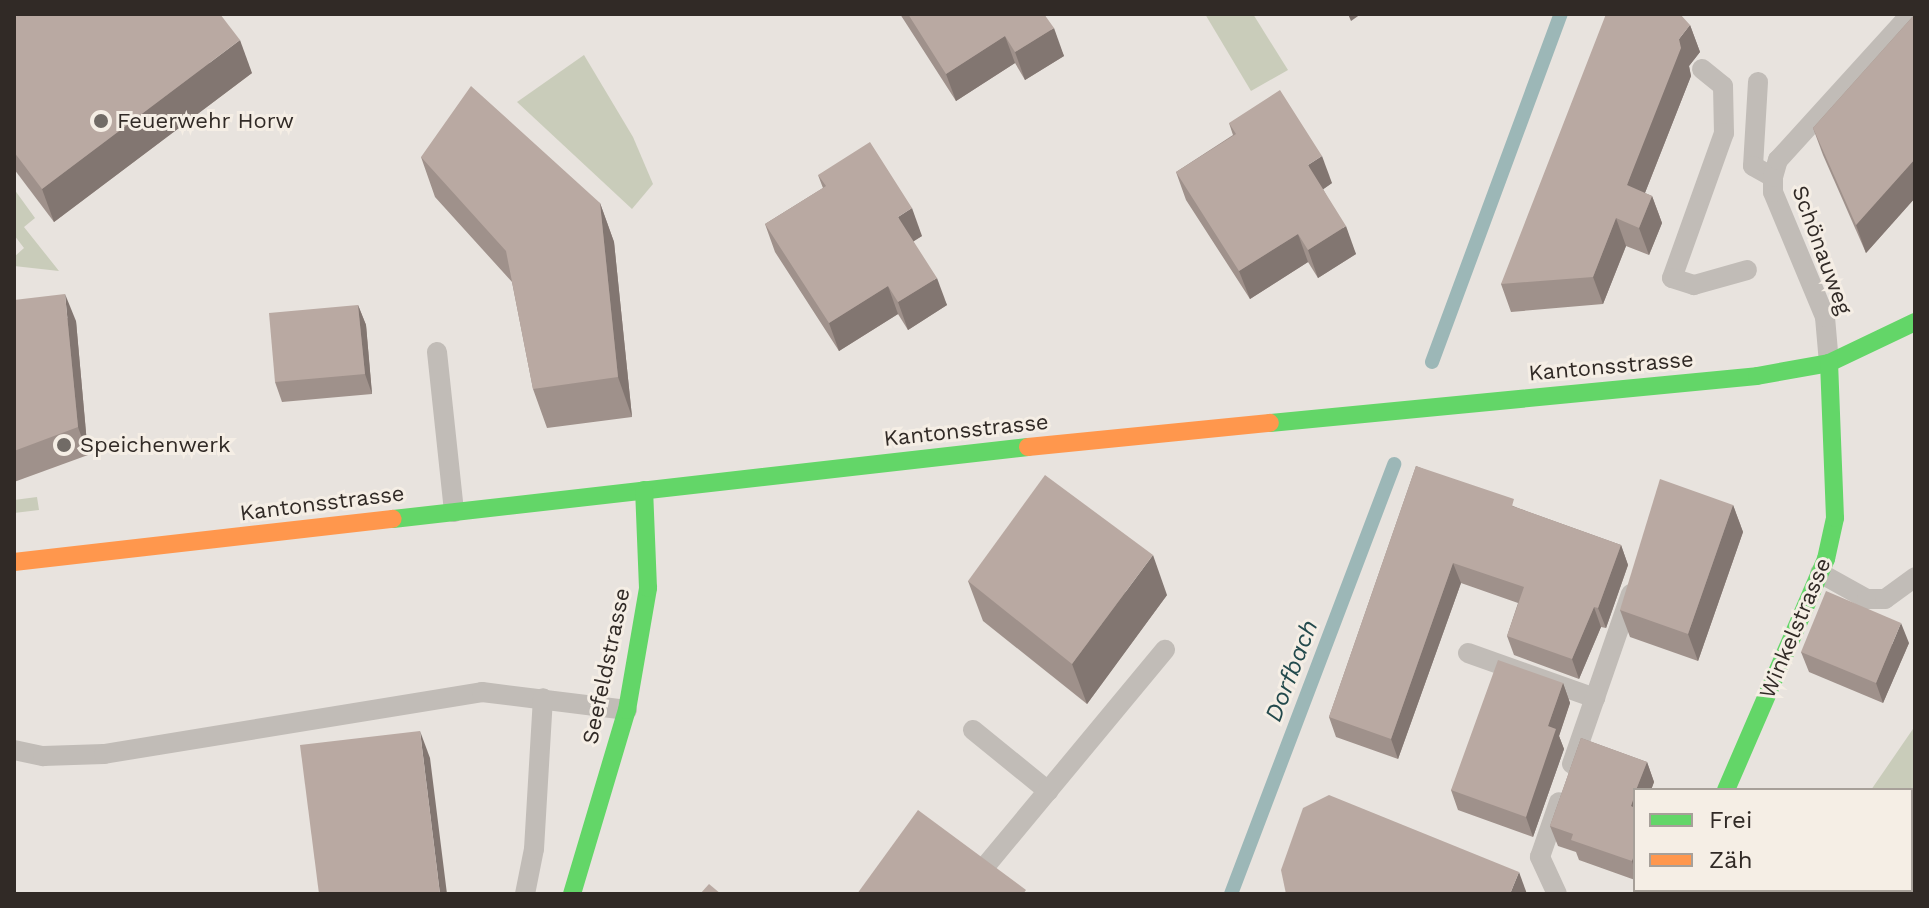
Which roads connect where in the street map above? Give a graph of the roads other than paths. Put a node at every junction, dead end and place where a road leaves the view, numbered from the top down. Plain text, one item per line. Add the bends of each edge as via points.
1 (1911, 14) edge
2 (1702, 69) dead end
3 (1758, 82) dead end
4 (1753, 166) junction
5 (1716, 167) junction
6 (1773, 177) junction
7 (1747, 270) dead end
8 (1915, 322) edge
9 (437, 352) dead end
10 (1829, 363) junction
11 (644, 490) junction
12 (454, 512) junction
13 (14, 562) edge
14 (1820, 573) junction
15 (1915, 577) edge
16 (1637, 579) edge
17 (1165, 650) dead end
18 (1468, 653) dead end
19 (543, 698) junction
20 (1595, 698) junction
21 (627, 710) junction
22 (973, 730) dead end
23 (14, 750) edge
24 (1727, 788) edge
25 (1048, 791) junction
26 (983, 869) edge
27 (525, 894) edge
28 (572, 894) edge
29 (1557, 894) edge

1 - 6 lane, Schönauweg via 1778,160
2 - 5 lane via 1723,86 1726,110
3 - 4 lane
4 - 5 lane
4 - 6 lane
5 - 7 lane via 1672,278 1694,285
6 - 10 lane, Schönauweg via 1773,192 1825,317
8 - 10 main road, Kantonsstrasse
9 - 12 lane
10 - 11 main road, Kantonsstrasse via 1757,376 1080,441
10 - 14 main road, Winkelstrasse via 1835,518
11 - 12 main road, Kantonsstrasse
11 - 21 main road, Seefeldstrasse via 648,588
12 - 13 main road, Kantonsstrasse
14 - 15 lane via 1867,599 1885,599
14 - 24 main road, Winkelstrasse
16 - 20 lane
17 - 25 lane
18 - 20 lane
19 - 21 lane
19 - 23 lane via 482,692 104,754 43,756
19 - 27 lane via 534,849
20 - 29 lane via 1540,857
21 - 28 main road, Seefeldstrasse
22 - 25 lane
25 - 26 lane

